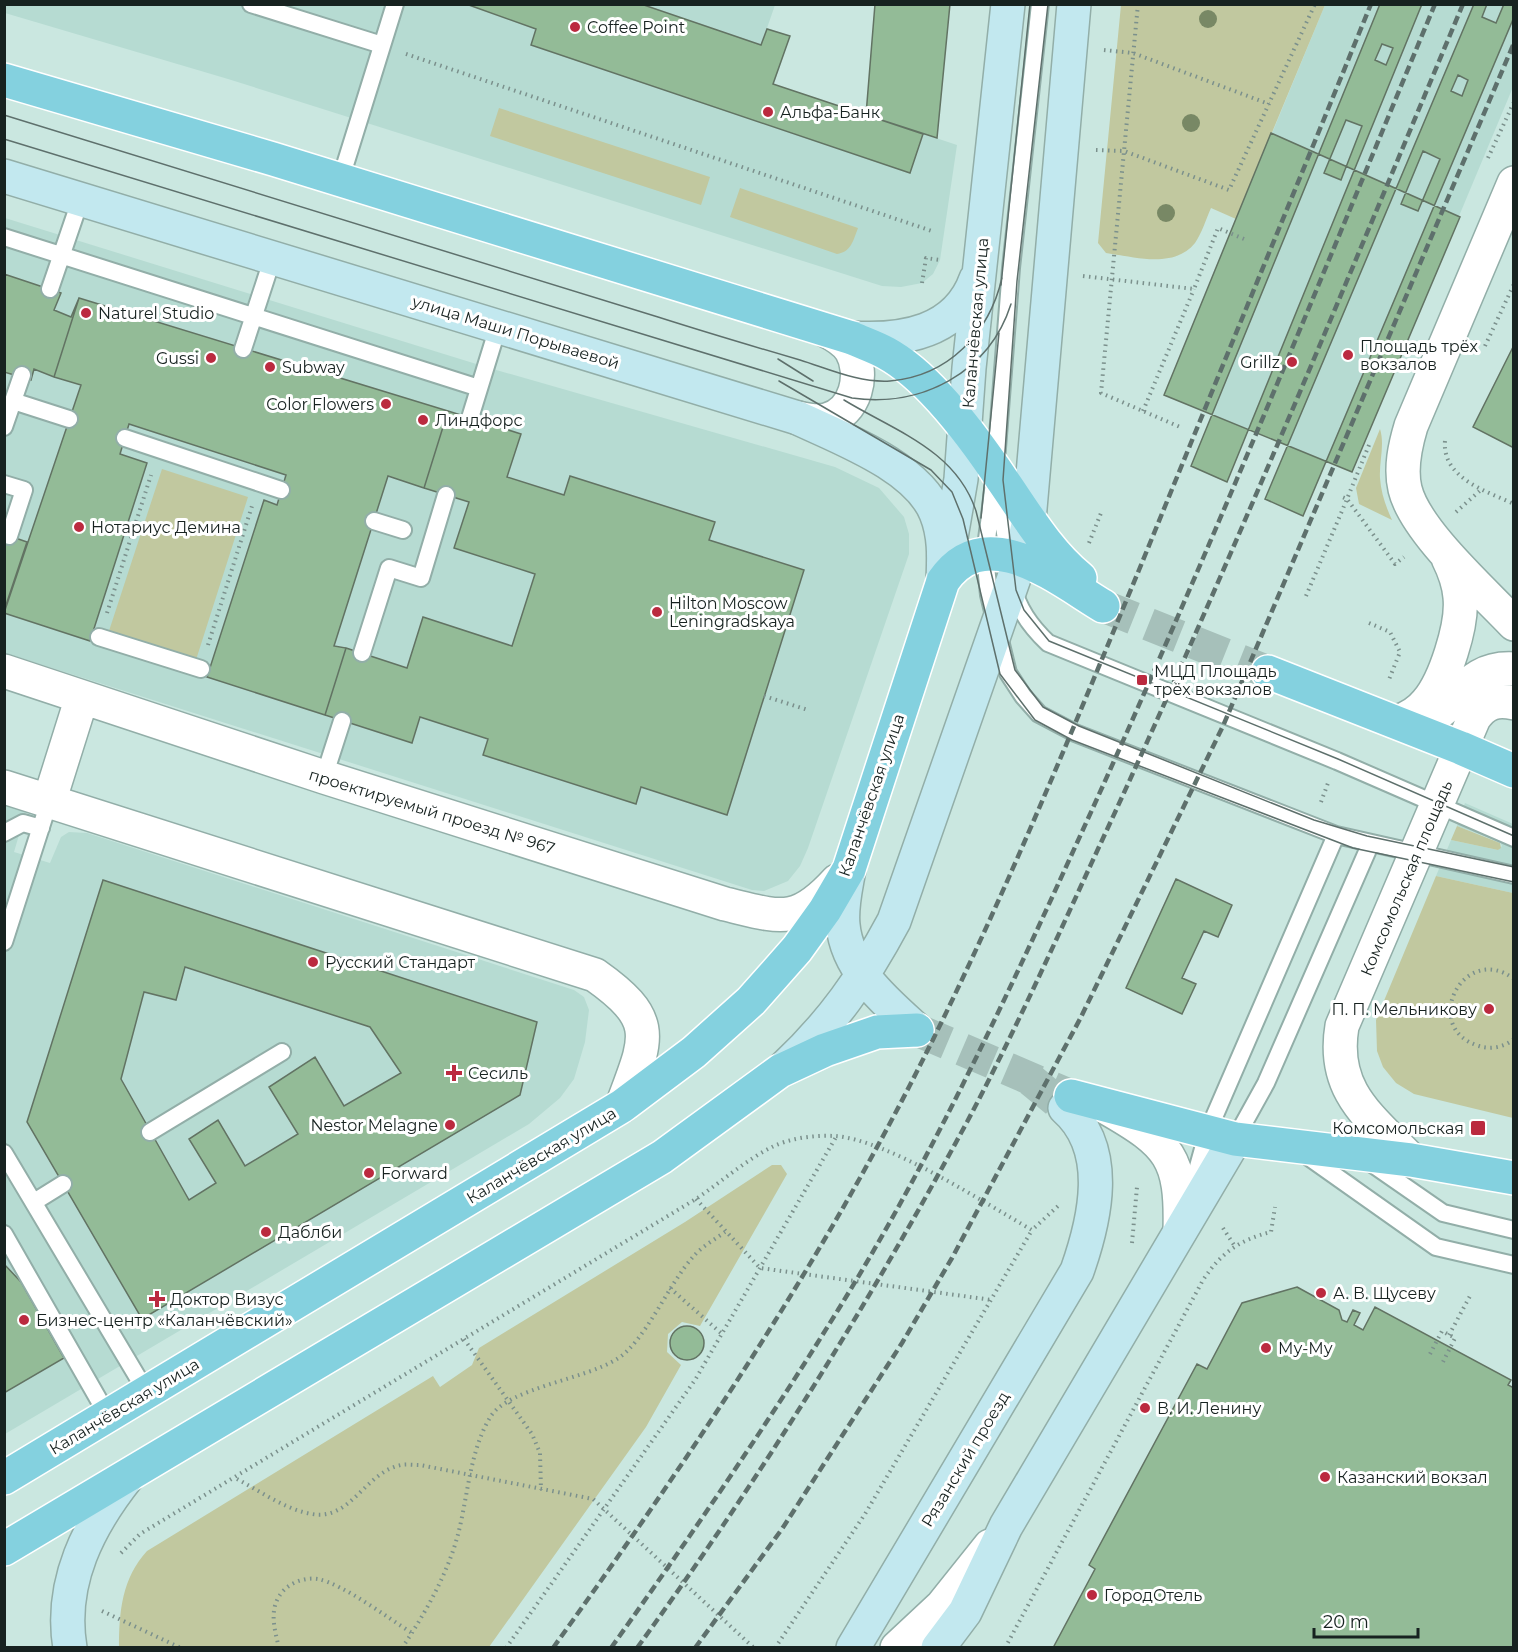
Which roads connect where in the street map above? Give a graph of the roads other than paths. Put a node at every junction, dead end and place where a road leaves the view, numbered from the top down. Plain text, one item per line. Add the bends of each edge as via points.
1 (251, 4) edge
2 (395, 4) edge
3 (1008, 4) edge
4 (1040, 4) edge
5 (1074, 4) edge
6 (382, 45) junction
7 (4, 80) edge
8 (4, 176) edge
9 (340, 181) junction
10 (1514, 183) edge
11 (81, 198) junction
12 (4, 237) edge
13 (62, 254) junction
14 (273, 257) junction
15 (980, 269) junction
16 (50, 290) dead end
17 (254, 316) junction
18 (498, 327) junction
19 (838, 334) junction
20 (243, 348) dead end
21 (22, 375) dead end
22 (479, 388) junction
23 (14, 401) junction
24 (470, 418) dead end
25 (798, 418) junction
26 (69, 419) dead end
27 (4, 427) edge
28 (965, 431) junction
29 (125, 438) dead end
30 (995, 471) junction
31 (4, 484) edge
32 (281, 490) dead end
33 (446, 495) dead end
34 (374, 520) dead end
35 (1029, 520) junction
36 (403, 530) dead end
37 (1442, 532) junction
38 (9, 536) dead end
39 (1007, 563) junction
40 (944, 581) junction
41 (1514, 624) edge
42 (996, 627) junction
43 (99, 637) road end
44 (362, 653) dead end
45 (201, 669) road end
46 (1514, 669) edge
47 (4, 671) edge
48 (1268, 672) tunnel mouth
49 (975, 686) junction
50 (1023, 696) junction
51 (82, 697) junction
52 (1514, 703) edge
53 (342, 721) dead end
54 (1397, 722) junction
55 (1461, 748) junction
56 (1514, 771) edge
57 (324, 777) junction
58 (4, 787) edge
59 (1437, 805) junction
60 (45, 815) junction
61 (4, 833) edge
62 (1336, 835) junction
63 (1514, 838) edge
64 (1370, 845) junction
65 (1416, 853) junction
66 (849, 869) junction
67 (1514, 875) edge
68 (4, 942) edge
69 (864, 976) junction
70 (282, 1052) dead end
71 (780, 1071) junction
72 (622, 1106) junction
73 (1103, 1106) junction
74 (150, 1132) dead end
75 (1221, 1135) junction
76 (1295, 1147) junction
77 (4, 1153) edge
78 (1359, 1154) junction
79 (1411, 1160) junction
80 (1514, 1178) edge
81 (63, 1184) dead end
82 (34, 1202) junction
83 (1514, 1230) edge
84 (1180, 1231) junction
85 (4, 1234) edge
86 (1514, 1266) edge
87 (147, 1393) junction
88 (108, 1416) junction
89 (129, 1476) junction
90 (4, 1478) edge
91 (1006, 1526) junction
92 (4, 1549) edge
93 (70, 1647) edge
94 (853, 1647) edge
95 (897, 1647) edge
96 (938, 1647) edge

1 - 6 lane
2 - 6 lane
3 - 15 main road, Каланчёвская улица
4 - 30 lane via 1011,268
5 - 35 main road
6 - 9 lane
7 - 9 main road
8 - 11 main road, улица Маши Порываевой
9 - 19 main road
10 - 37 street via 1406,444 1405,488 1413,510
11 - 13 lane
11 - 14 main road, улица Маши Порываевой
12 - 13 lane
13 - 16 lane
13 - 17 lane
14 - 17 lane
14 - 18 main road, улица Маши Порываевой
15 - 19 main road via 960,307 928,331 878,340
15 - 28 main road, Каланчёвская улица
17 - 20 lane
17 - 22 lane
18 - 22 lane
18 - 25 main road, улица Маши Порываевой
19 - 25 street via 850,348 858,367 857,386 850,403 838,415 815,421
19 - 28 main road via 886,353 909,369 933,390
21 - 23 lane
22 - 24 lane
23 - 26 lane
23 - 27 lane
25 - 40 main road, улица Маши Порываевой via 881,459 921,491 941,526
28 - 30 main road
28 - 40 main road, Каланчёвская улица
29 - 32 lane via 208,458
30 - 35 main road
30 - 39 lane
30 - 39 lane
31 - 38 lane via 24,490
33 - 44 lane via 421,578 389,568
34 - 36 lane
35 - 39 main road
35 - 39 main road via 1104,603 1034,563
37 - 41 street
37 - 54 street via 1461,596 1455,643 1432,697 1418,712
39 - 40 main road via 965,560
39 - 42 main road
39 - 59 lane via 1022,612 1048,643
40 - 66 main road, Каланчёвская улица
42 - 49 main road
42 - 50 lane via 1008,673
43 - 45 lane
46 - 54 street via 1481,675 1427,721
47 - 51 street, проектируемый проезд № 967
48 - 54 main road
49 - 50 lane via 994,683
49 - 69 main road via 894,921
50 - 62 lane via 1039,714 1075,733
51 - 57 street, проектируемый проезд № 967
51 - 60 street
52 - 55 street, Комсомольская площадь via 1492,702 1481,709
53 - 57 lane
54 - 55 main road
55 - 56 main road
55 - 59 street, Комсомольская площадь
57 - 66 street, проектируемый проезд № 967 via 725,904 772,915 797,914 816,904
58 - 60 street
59 - 63 lane
59 - 65 street, Комсомольская площадь
60 - 61 lane
60 - 68 lane
60 - 72 street via 595,975 624,996 640,1018 644,1037
62 - 64 lane
62 - 75 lane
64 - 65 lane
64 - 75 lane via 1266,1083
65 - 67 lane
65 - 79 street, Комсомольская площадь via 1342,1026 1338,1048 1347,1090
66 - 69 main road via 843,924 853,959
66 - 72 main road, Каланчёвская улица via 809,934 751,1001 694,1052
69 - 71 main road via 827,1024
69 - 71 main road via 917,1030 877,1032
70 - 74 lane
71 - 89 main road via 662,1156
72 - 87 main road, Каланчёвская улица
73 - 75 main road
73 - 84 street via 1153,1139 1171,1158 1179,1179
73 - 94 main road, Рязанский проезд via 1068,1102 1089,1139 1094,1166 1092,1223 1077,1271
75 - 76 main road
75 - 84 main road
76 - 78 main road
76 - 86 lane via 1436,1247
77 - 82 lane
78 - 79 main road
78 - 83 lane via 1443,1214
79 - 80 main road
81 - 82 lane
82 - 87 lane
84 - 91 main road
85 - 88 lane
87 - 88 main road, Каланчёвская улица
88 - 90 main road, Каланчёвская улица
89 - 92 main road
89 - 93 main road via 108,1502 80,1553 70,1598
91 - 95 street via 942,1606
91 - 96 main road via 965,1612

